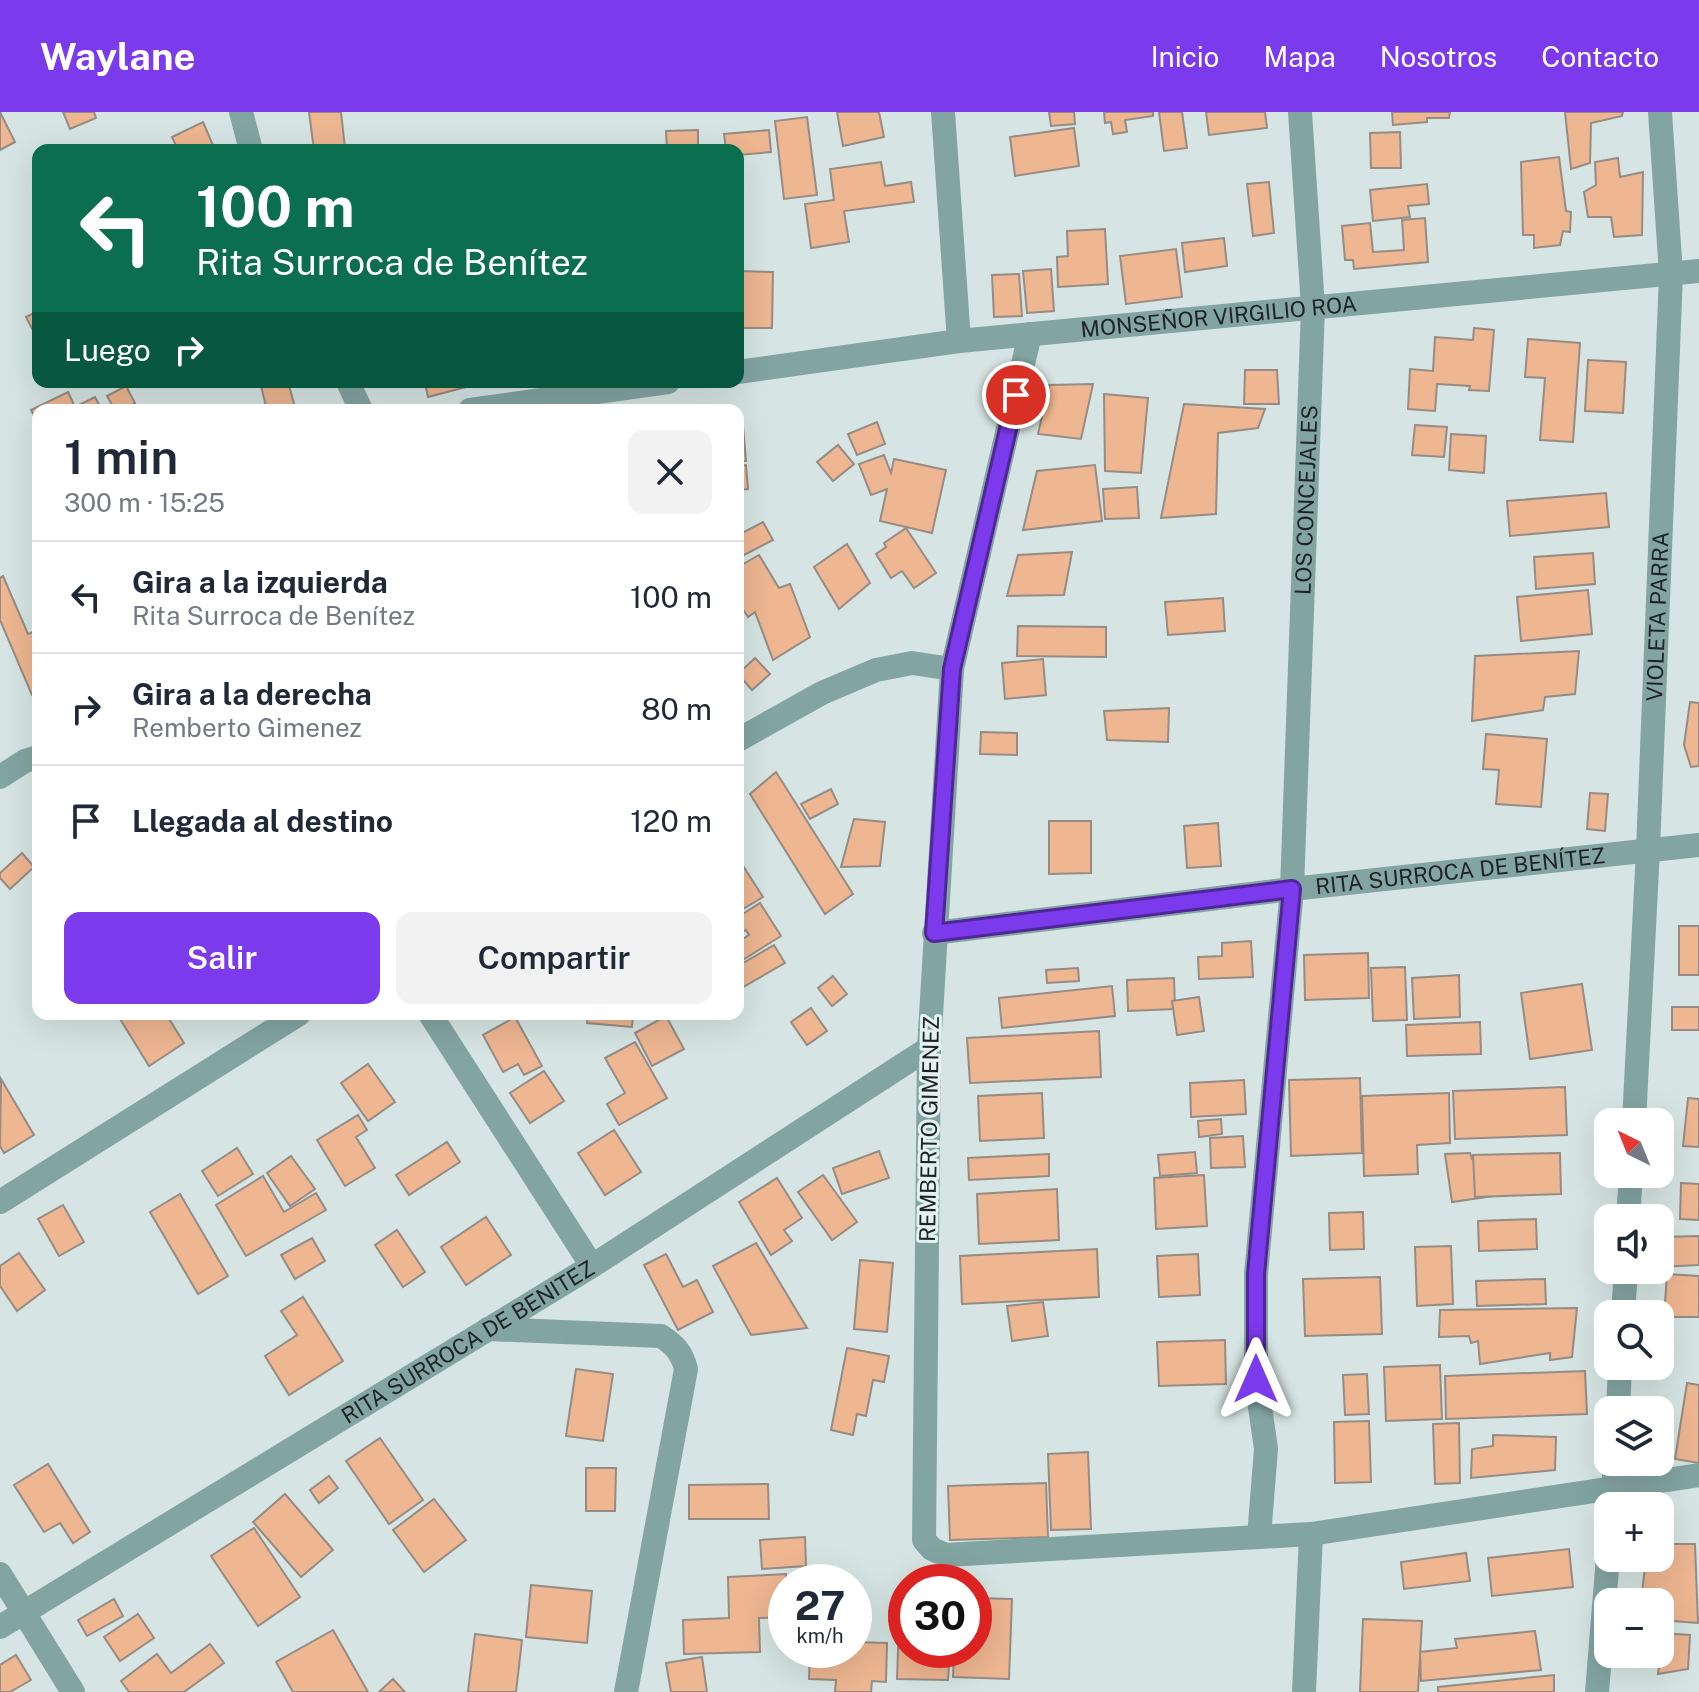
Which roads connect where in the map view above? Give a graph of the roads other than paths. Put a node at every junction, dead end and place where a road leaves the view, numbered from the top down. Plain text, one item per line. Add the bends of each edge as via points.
1 (241, 112) edge
2 (943, 112) edge
3 (1300, 112) edge
4 (1660, 112) edge
5 (249, 144) edge
6 (1699, 271) edge
7 (1671, 274) junction
8 (1313, 307) junction
9 (1030, 334) junction
10 (959, 341) junction
11 (744, 371) edge
12 (626, 388) edge
13 (512, 404) edge
14 (952, 669) junction
15 (744, 737) edge
16 (32, 759) edge
17 (0, 777) edge
18 (1699, 845) edge
19 (1648, 850) junction
20 (1292, 889) junction
21 (934, 933) junction
22 (289, 1020) edge
23 (434, 1020) edge
24 (929, 1048) junction
25 (1635, 1108) edge
26 (0, 1202) edge
27 (592, 1266) junction
28 (488, 1329) junction
29 (1699, 1475) edge
30 (1633, 1492) edge
31 (1594, 1499) edge
32 (1311, 1534) junction
33 (1259, 1537) junction
34 (1607, 1572) edge
35 (0, 1574) edge
36 (23, 1612) junction
37 (0, 1627) edge
38 (73, 1692) edge
39 (626, 1692) edge
40 (1304, 1692) edge
41 (1597, 1692) edge

1 - 5 street
2 - 10 street
3 - 8 street, LOS CONCEJALES
4 - 7 street, VIOLETA PARRA
6 - 7 street, MONSEÑOR VIRGILIO ROA
7 - 8 street, MONSEÑOR VIRGILIO ROA
7 - 19 street, VIOLETA PARRA
8 - 9 street, MONSEÑOR VIRGILIO ROA
8 - 20 street, LOS CONCEJALES
9 - 10 street, MONSEÑOR VIRGILIO ROA
9 - 14 street, REMBERTO GIMENEZ
10 - 11 street, MONSEÑOR VIRGILIO ROA
12 - 13 street
14 - 15 street via 912,663 876,670
14 - 21 street, REMBERTO GIMENEZ
16 - 17 street
18 - 19 street, RITA SURROCA DE BENÍTEZ
19 - 20 street, RITA SURROCA DE BENÍTEZ
19 - 25 street, VIOLETA PARRA
20 - 21 street, RITA SURROCA DE BENÍTEZ
20 - 33 street, LOS CONCEJALES via 1256,1274 1256,1379 1266,1449
21 - 24 street, REMBERTO GIMENEZ
22 - 26 street
23 - 27 street
24 - 27 street, RITA SURROCA DE BENITEZ
24 - 33 street, REMBERTO GIMENEZ via 924,1540 946,1555
27 - 28 street, RITA SURROCA DE BENITEZ
28 - 36 street, RITA SURROCA DE BENITEZ
28 - 39 street via 661,1336 683,1356 686,1369
29 - 30 street, REMBERTO GIMENEZ
31 - 32 street, REMBERTO GIMENEZ
32 - 33 street, REMBERTO GIMENEZ
32 - 40 street
34 - 41 street
35 - 36 street
36 - 37 street, RITA SURROCA DE BENITEZ
36 - 38 street

